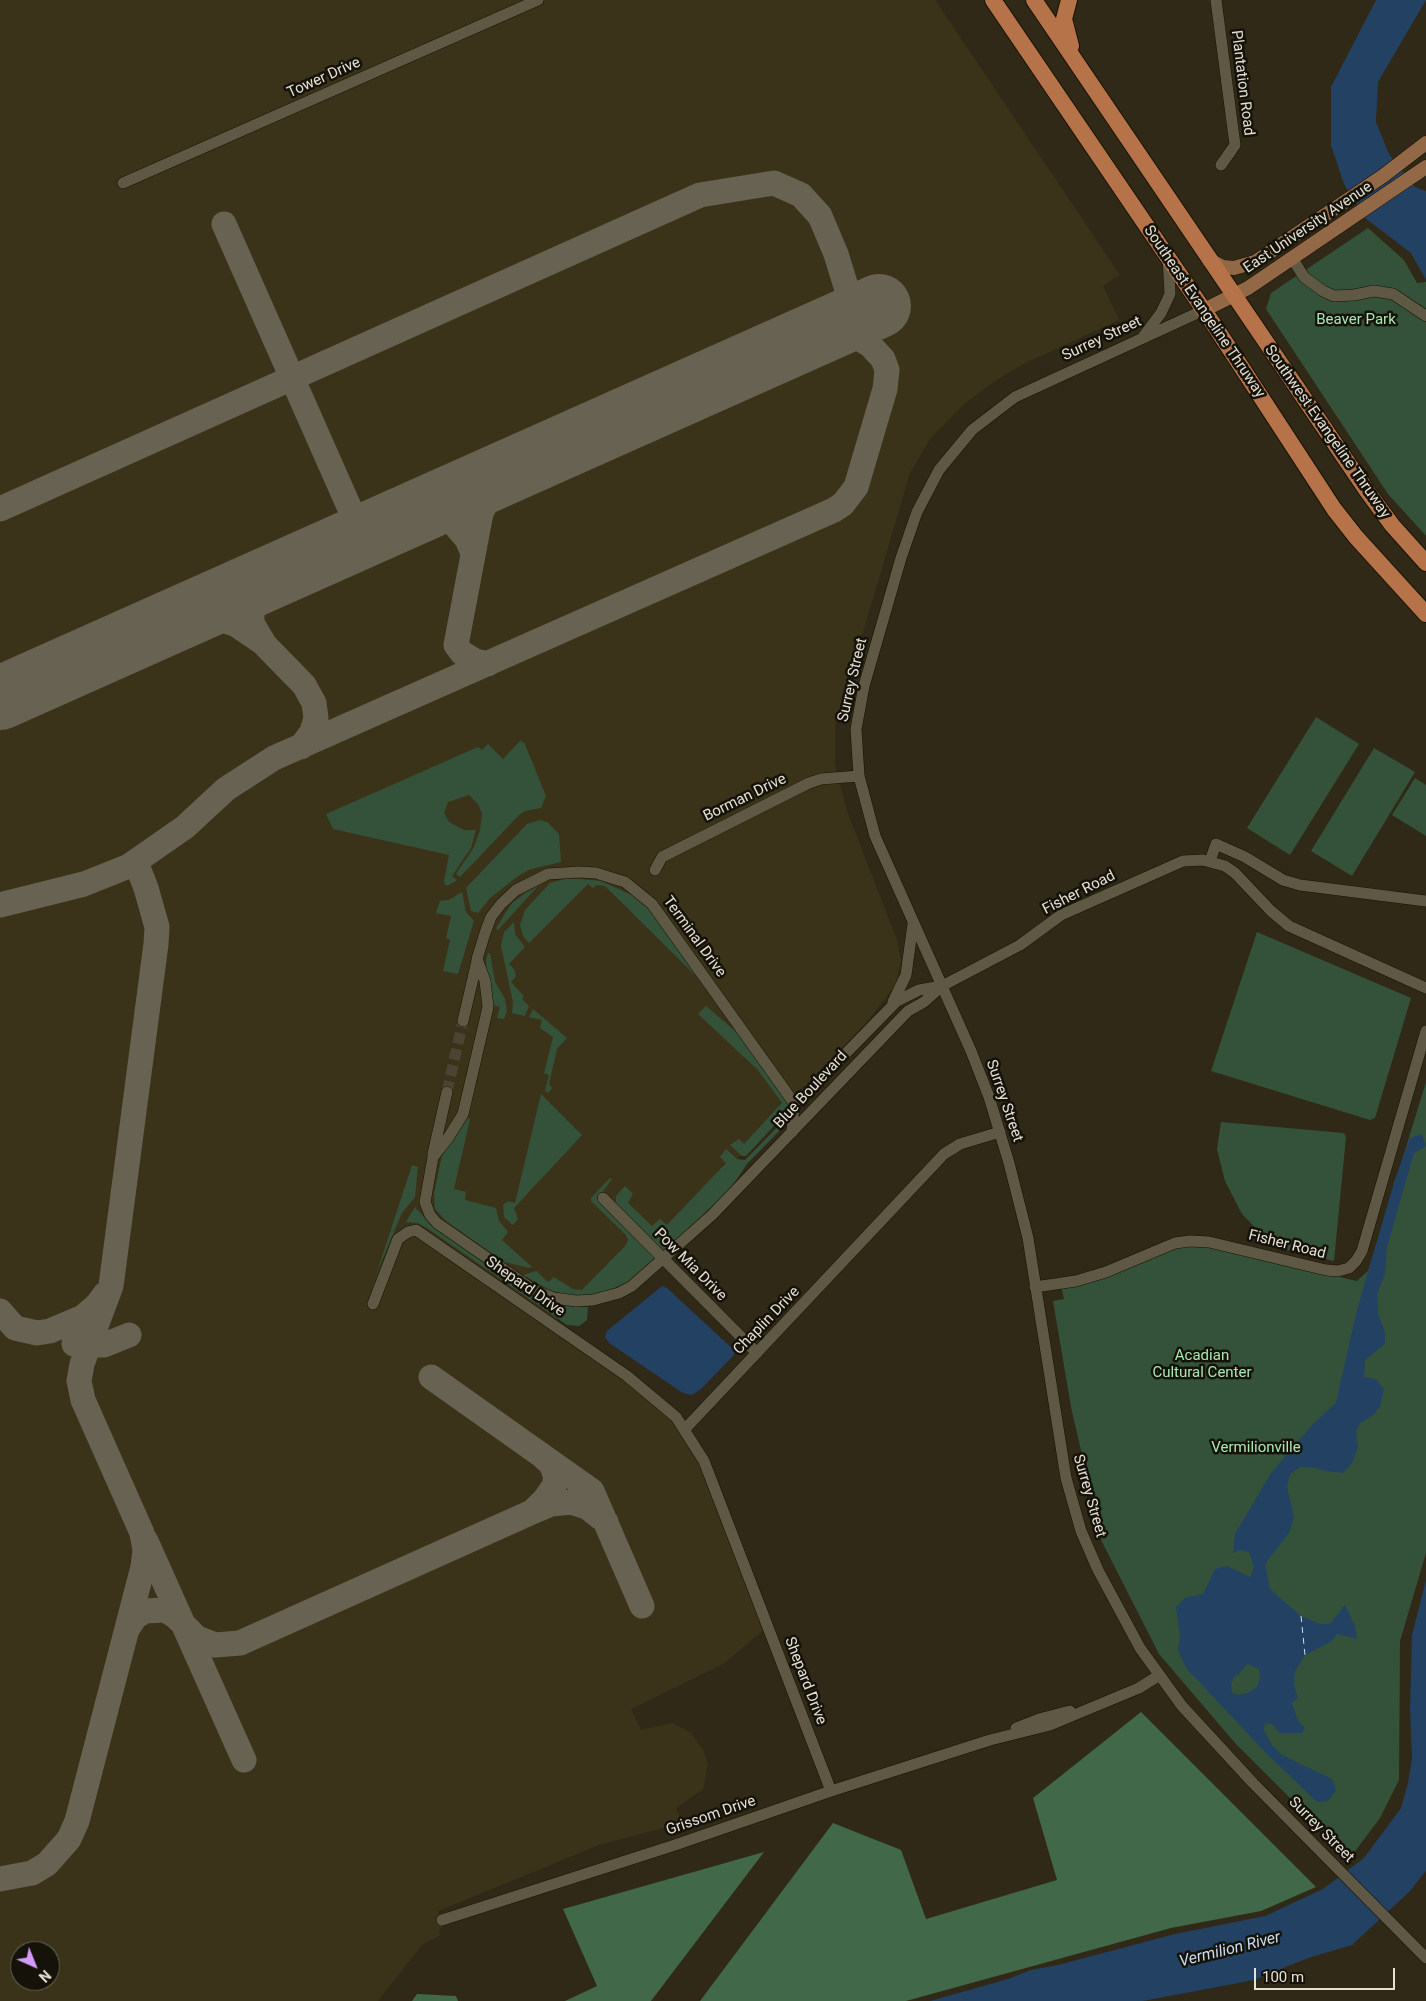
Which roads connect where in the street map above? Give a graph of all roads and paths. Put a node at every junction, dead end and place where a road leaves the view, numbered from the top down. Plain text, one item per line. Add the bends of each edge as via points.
1 (538, 0) edge
2 (993, 0) edge
3 (1034, 0) edge
4 (1069, 0) edge
5 (1216, 0) edge
6 (1088, 78) junction
7 (1426, 143) edge
8 (1222, 166) dead end
9 (1426, 166) edge
10 (123, 183) dead end
11 (1168, 256) junction
12 (1292, 258) junction
13 (1209, 260) junction
14 (1234, 296) junction
15 (1204, 310) junction
16 (1426, 316) edge
17 (1142, 338) junction
18 (1426, 563) edge
19 (1426, 614) edge
20 (859, 776) junction
21 (1210, 861) junction
22 (655, 870) dead end
23 (1426, 901) edge
24 (913, 922) junction
25 (477, 959) junction
26 (942, 986) junction
27 (1426, 988) edge
28 (889, 1007) junction
29 (463, 1021) tunnel mouth
30 (1426, 1031) edge
31 (447, 1092) tunnel mouth
32 (794, 1103) junction
33 (792, 1132) junction
34 (1000, 1132) junction
35 (433, 1157) junction
36 (604, 1198) dead end
37 (664, 1260) junction
38 (1035, 1287) junction
39 (373, 1304) dead end
40 (757, 1353) junction
41 (684, 1429) junction
42 (1158, 1676) junction
43 (831, 1790) junction
44 (442, 1920) dead end
45 (1426, 1958) edge

1 - 10 street, Tower Drive
2 - 11 highway, Southeast Evangeline Thruway
3 - 6 highway
4 - 6 highway via 1064,19 1066,30
5 - 8 street, Plantation Road via 1235,145
6 - 13 highway
7 - 13 main road, East University Avenue via 1402,163 1262,258 1244,267 1223,267
9 - 12 main road, East University Avenue
11 - 15 highway, Southeast Evangeline Thruway
11 - 17 street via 1170,294 1161,314
12 - 14 main road, East University Avenue
12 - 16 street via 1304,277 1334,296 1374,291 1394,294
13 - 14 highway
14 - 15 main road, East University Avenue
14 - 18 highway, Southwest Evangeline Thruway via 1372,498
15 - 17 street, Surrey Street
15 - 19 highway, Southeast Evangeline Thruway via 1334,509
17 - 20 street, Surrey Street via 1015,397 972,430 939,470 917,512 901,558 864,686 856,729
20 - 22 street, Borman Drive via 809,783 668,853
20 - 24 street, Surrey Street via 875,836
21 - 23 street via 1216,844 1300,886
21 - 26 street, Fisher Road via 1192,859 1174,864 1061,915 1020,945
21 - 27 street, Fisher Road via 1235,873 1271,912 1289,926
24 - 26 street, Surrey Street
24 - 28 street, Blue Boulevard via 906,975
25 - 29 street, Terminal Drive
25 - 32 street, Terminal Drive via 491,917 516,890 533,880 548,874 579,872 596,873 625,882 658,910
25 - 35 street via 488,1007 463,1114
26 - 28 street, Blue Boulevard via 919,990
26 - 33 street, Blue Boulevard via 901,1018
26 - 34 street, Surrey Street via 989,1097
28 - 32 street, Blue Boulevard
30 - 38 street, Fisher Road via 1362,1251 1349,1268 1326,1270 1209,1242 1190,1241 1175,1243 1076,1281
31 - 35 street
32 - 33 street
33 - 37 street, Blue Boulevard
34 - 38 street, Surrey Street via 1019,1198
34 - 40 street, Chaplin Drive via 960,1144 944,1154
35 - 37 street via 425,1192 430,1215 532,1289 554,1298 576,1301 605,1298 632,1286
36 - 37 street, Pow Mia Drive
37 - 40 street, Pow Mia Drive
38 - 42 street, Surrey Street via 1064,1465 1076,1513 1098,1570
39 - 41 street, Shepard Drive via 398,1239 416,1230 638,1384
40 - 41 street, Chaplin Drive
41 - 43 street, Shepard Drive via 704,1461
42 - 43 street, Grissom Drive via 1139,1688 1050,1725 990,1740
42 - 45 street, Surrey Street via 1210,1738
43 - 44 street, Grissom Drive via 675,1845

